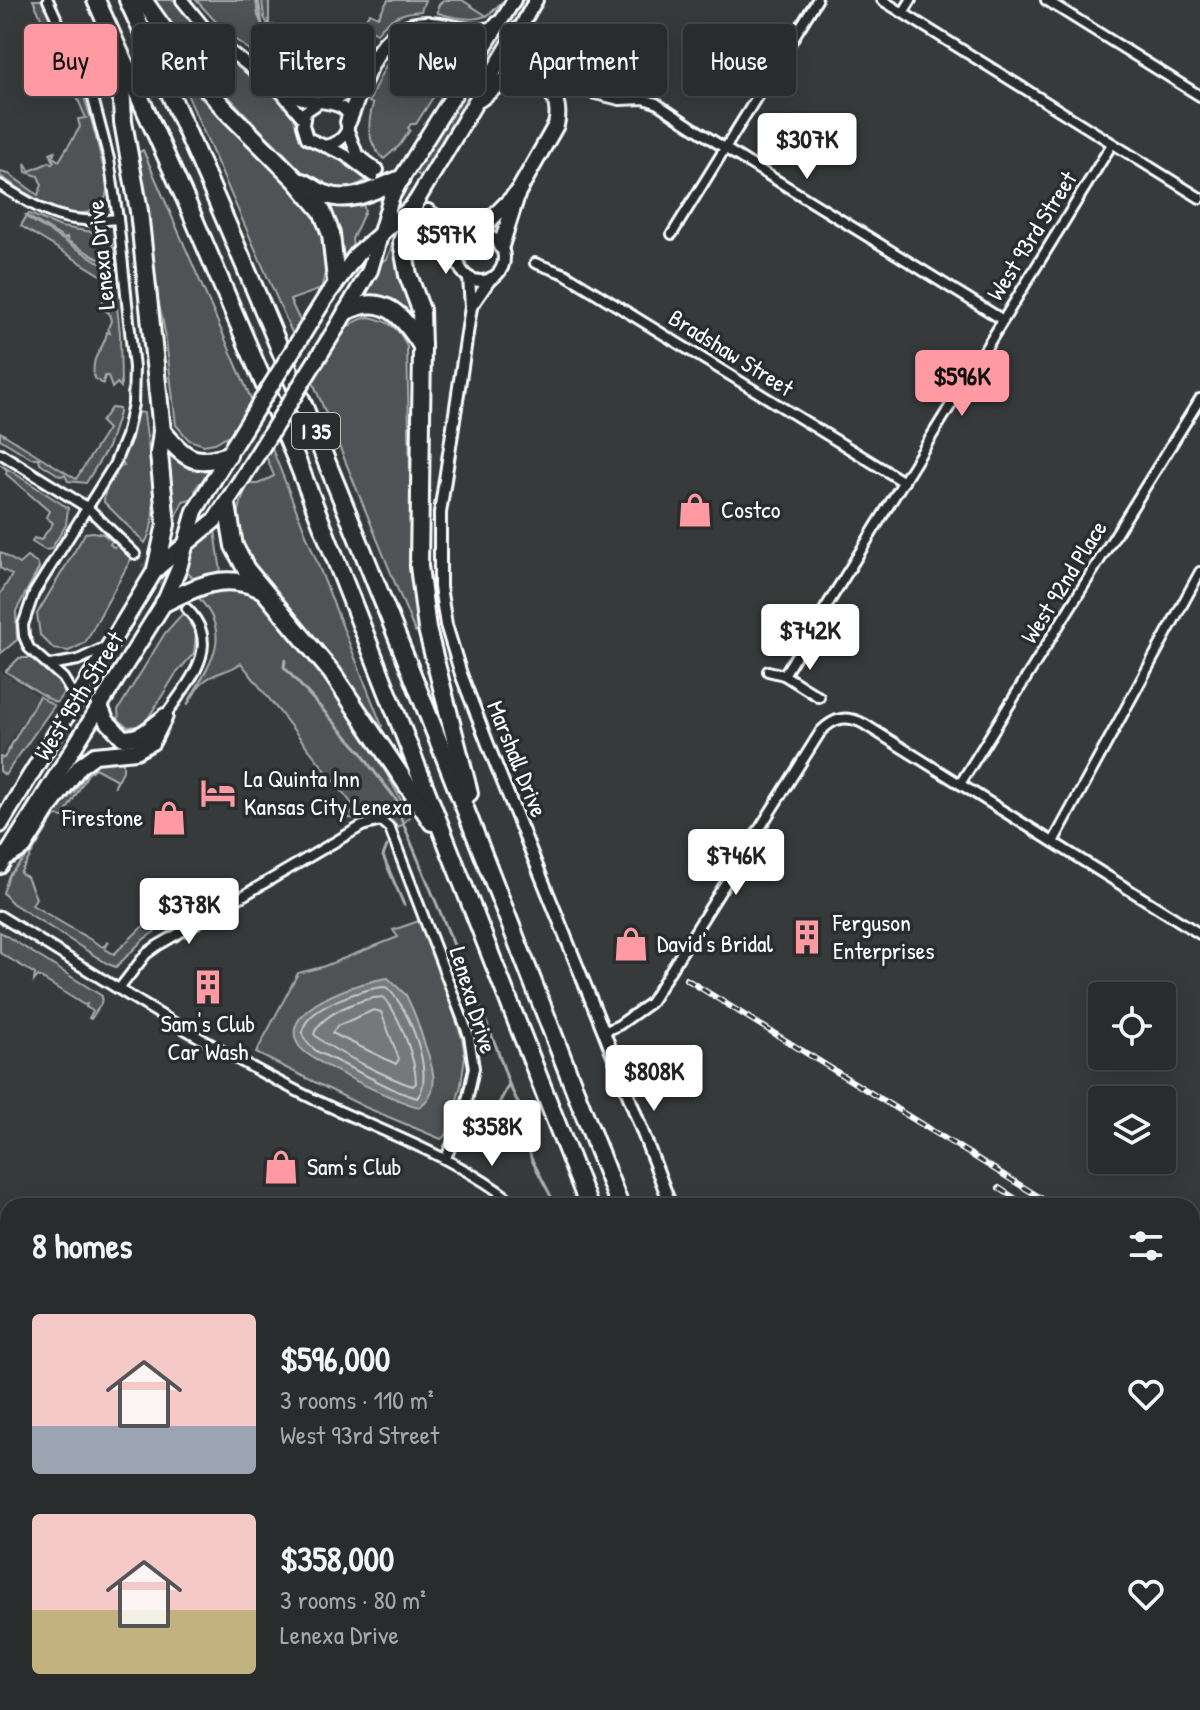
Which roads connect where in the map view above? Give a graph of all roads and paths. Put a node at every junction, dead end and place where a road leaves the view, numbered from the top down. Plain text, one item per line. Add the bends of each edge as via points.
1 (48, 0) edge
2 (96, 0) edge
3 (128, 0) edge
4 (143, 0) edge
5 (182, 0) edge
6 (514, 0) edge
7 (536, 0) edge
8 (817, 0) edge
9 (882, 0) edge
10 (911, 0) edge
11 (1046, 0) edge
12 (903, 13) junction
13 (498, 24) junction
14 (522, 24) edge
15 (485, 30) edge
16 (390, 38) edge
17 (485, 46) edge
18 (120, 54) junction
19 (501, 58) edge
20 (374, 63) edge
21 (251, 68) edge
22 (501, 84) edge
23 (284, 96) edge
24 (293, 96) edge
25 (336, 96) edge
26 (359, 96) edge
27 (455, 96) edge
28 (555, 96) edge
29 (603, 96) edge
30 (1200, 96) edge
31 (325, 101) junction
32 (473, 104) junction
33 (303, 118) junction
34 (348, 125) junction
35 (1112, 144) junction
36 (325, 146) junction
37 (726, 149) junction
38 (401, 179) junction
39 (296, 180) junction
40 (0, 185) edge
41 (518, 192) junction
42 (1200, 198) edge
43 (421, 211) junction
44 (118, 219) junction
45 (381, 233) junction
46 (672, 234) dead end
47 (472, 236) junction
48 (501, 246) junction
49 (458, 255) junction
50 (535, 263) dead end
51 (469, 278) junction
52 (491, 278) junction
53 (336, 280) junction
54 (471, 307) junction
55 (347, 311) junction
56 (1003, 320) junction
57 (422, 347) junction
58 (1200, 399) edge
59 (162, 431) junction
60 (230, 452) junction
61 (0, 453) edge
62 (904, 482) junction
63 (227, 505) junction
64 (88, 508) junction
65 (185, 545) junction
66 (135, 554) tunnel mouth
67 (156, 569) junction
68 (1200, 572) edge
69 (263, 590) junction
70 (164, 603) junction
71 (187, 609) tunnel mouth
72 (110, 645) junction
73 (50, 665) junction
74 (768, 671) dead end
75 (784, 675) junction
76 (819, 697) dead end
77 (77, 701) junction
78 (99, 704) junction
79 (165, 716) junction
80 (960, 784) junction
81 (0, 825) edge
82 (1053, 842) junction
83 (447, 843) junction
84 (2, 862) edge
85 (488, 868) junction
86 (0, 916) edge
87 (1200, 934) edge
88 (119, 989) junction
89 (604, 1032) junction
90 (446, 1158) junction
91 (508, 1198) edge
92 (586, 1198) edge
93 (617, 1198) edge
94 (668, 1198) edge

1 - 44 street, Lenexa Drive via 93,98
2 - 18 highway, I 35
3 - 85 highway, I 35 via 282,349
4 - 39 highway via 225,109
5 - 21 street via 212,37
6 - 13 main road, West 95th Street
7 - 14 main road, West 95th Street
8 - 37 street
9 - 12 street
10 - 12 street
11 - 30 street
12 - 35 street
13 - 15 main road
13 - 17 main road, West 95th Street
16 - 20 main road
18 - 59 highway via 123,122 139,211
18 - 83 highway, I 35 via 297,461
19 - 32 main road, West 95th Street
22 - 32 main road
23 - 33 street
24 - 31 street
25 - 31 main road
26 - 34 main road
27 - 38 main road, West 95th Street
28 - 41 main road via 556,125
29 - 37 street via 656,103
31 - 33 street via 310,107
31 - 34 street via 342,108
32 - 43 main road, West 95th Street
33 - 36 street via 307,138
34 - 36 street via 339,141
34 - 36 street via 357,154 376,173
35 - 42 street
35 - 56 street, West 93rd Street
37 - 46 street
37 - 56 street
38 - 39 highway via 343,198
38 - 45 main road, West 95th Street
39 - 53 highway via 328,223
40 - 44 street via 59,218
41 - 47 main road
41 - 48 main road
43 - 45 main road, West 95th Street
43 - 47 street
43 - 49 street
43 - 57 highway via 406,222 402,248 421,310
44 - 64 street, Lenexa Drive via 133,404 114,465
45 - 53 main road, West 95th Street
45 - 55 main road, West 95th Street via 370,270
47 - 48 street via 490,236
47 - 49 street
48 - 52 street via 502,268
49 - 51 street
50 - 62 street, Bradshaw Street via 565,274
51 - 52 street
51 - 54 street, Marshall Drive
52 - 54 street, Marshall Drive
53 - 60 main road, West 95th Street, bridge
54 - 89 street, Marshall Drive via 440,513 446,625 494,760
55 - 57 highway via 369,305 390,309 406,321
55 - 63 main road, West 95th Street, bridge
56 - 62 street, West 93rd Street
57 - 85 highway via 418,539 423,603
58 - 80 street, West 92nd Place
59 - 60 highway via 194,460 208,462
59 - 67 highway via 166,524
60 - 65 main road, West 95th Street via 195,511
61 - 64 street
62 - 75 street, West 93rd Street
63 - 65 main road, West 95th Street
63 - 69 highway via 238,556
64 - 66 street
64 - 73 street, Lenexa Drive via 26,612 27,645
65 - 67 main road, West 95th Street
65 - 70 main road, West 95th Street
67 - 72 main road, West 95th Street
68 - 82 street
69 - 70 highway via 239,580 210,581
69 - 83 highway via 332,673
70 - 78 main road, West 95th Street
71 - 79 street via 197,618 205,648
72 - 73 street via 78,660
72 - 77 main road, West 95th Street
73 - 77 street, Lenexa Drive
74 - 75 street
75 - 76 street
77 - 81 main road, West 95th Street
78 - 79 main road via 123,738 142,735
78 - 84 main road, West 95th Street
79 - 84 main road via 152,742 136,751 95,755 80,766 24,847
80 - 82 street
80 - 89 street via 853,718 829,722 650,1003
82 - 87 street
83 - 92 highway, I 35
85 - 93 highway, I 35
86 - 88 street
88 - 90 street via 239,1062
88 - 90 street, Lenexa Drive via 157,946 362,826 381,821 390,829 469,1036 474,1068 464,1115
89 - 94 street, Marshall Drive
90 - 91 street

